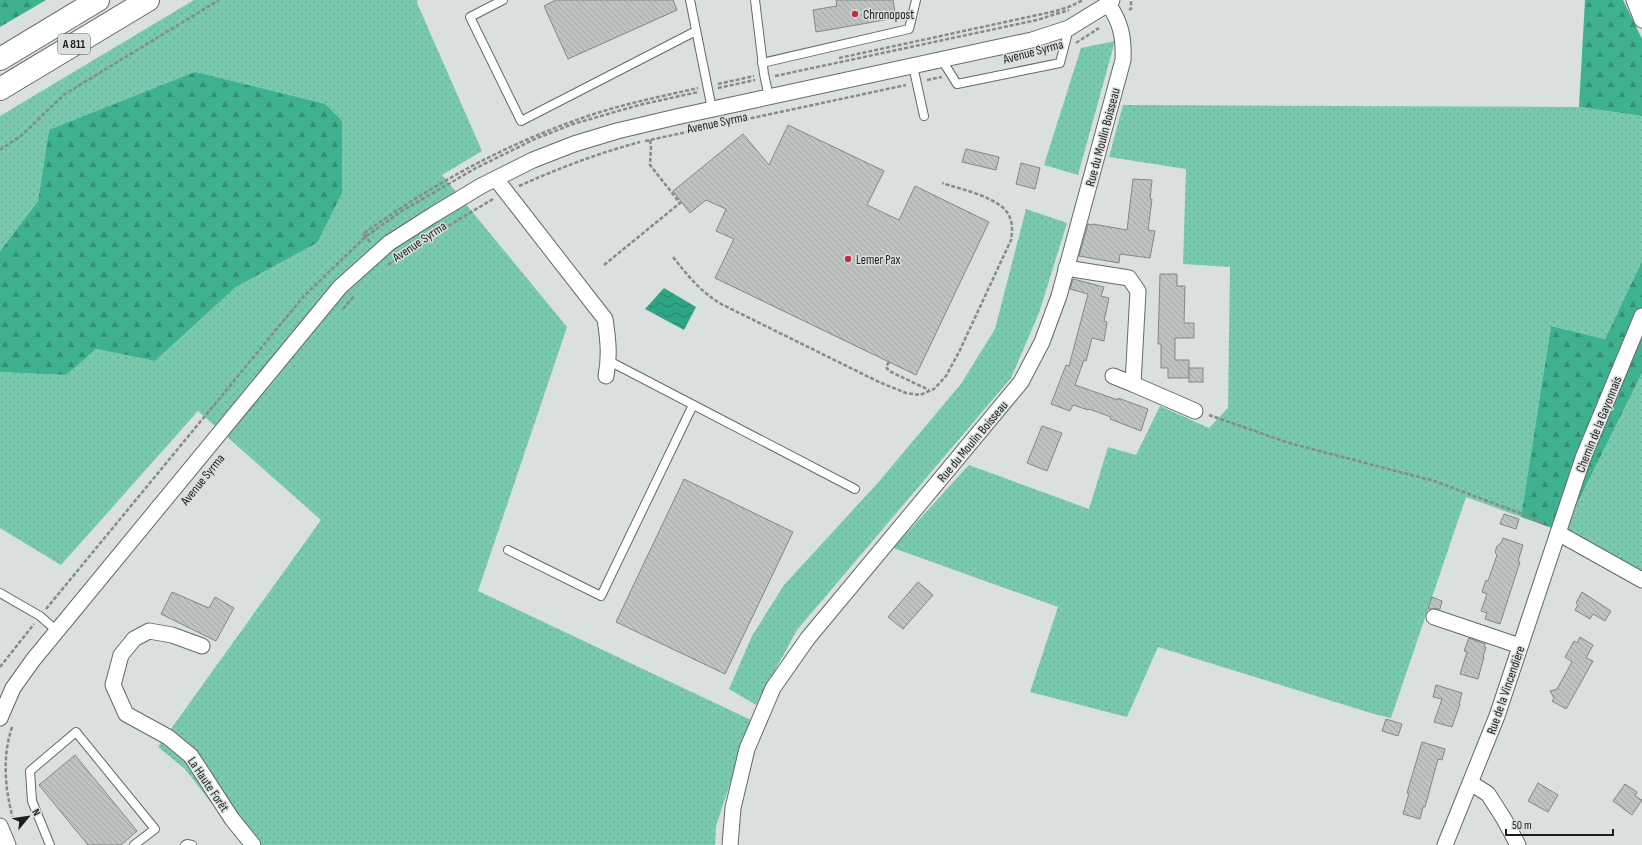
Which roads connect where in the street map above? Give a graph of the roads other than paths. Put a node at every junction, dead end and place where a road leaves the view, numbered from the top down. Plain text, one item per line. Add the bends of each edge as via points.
1 (98, 0) edge
2 (148, 0) edge
3 (503, 0) edge
4 (690, 0) edge
5 (754, 0) edge
6 (916, 0) edge
7 (1634, 0) edge
8 (1112, 6) edge
9 (1642, 20) edge
10 (1069, 28) junction
11 (696, 31) junction
12 (0, 59) edge
13 (762, 63) junction
14 (945, 66) junction
15 (914, 72) junction
16 (0, 89) edge
17 (770, 97) junction
18 (712, 109) junction
19 (924, 116) dead end
20 (500, 184) junction
21 (1066, 268) junction
22 (1642, 316) edge
23 (609, 361) junction
24 (606, 376) dead end
25 (1113, 376) dead end
26 (1133, 384) junction
27 (693, 406) junction
28 (1195, 411) road end
29 (855, 489) dead end
30 (1558, 533) junction
31 (508, 550) dead end
32 (1642, 580) edge
33 (0, 593) edge
34 (1434, 617) dead end
35 (57, 631) junction
36 (202, 646) dead end
37 (1520, 646) junction
38 (6, 721) edge
39 (1471, 783) junction
40 (0, 826) edge
41 (8, 845) edge
42 (50, 845) edge
43 (134, 845) edge
44 (185, 845) edge
45 (192, 845) edge
46 (253, 845) edge
47 (730, 845) edge
48 (1445, 845) edge
49 (1518, 845) edge

1 - 12 highway, A 811
2 - 16 highway, A 811
3 - 11 lane via 470,17 521,121
4 - 11 lane
5 - 13 lane
6 - 13 lane via 909,30
7 - 9 street
8 - 10 street, Avenue Syrma
8 - 21 street, Rue du Moulin Boisseau via 1124,43 1123,60
10 - 14 street, Avenue Syrma
10 - 14 lane via 1060,63 957,84
11 - 18 lane
13 - 17 lane
14 - 15 street, Avenue Syrma
15 - 17 street, Avenue Syrma
15 - 19 lane
17 - 18 street, Avenue Syrma
18 - 20 street, Avenue Syrma via 623,129 581,142 533,160
20 - 23 street via 605,320 610,348
20 - 35 street, Avenue Syrma via 433,215 389,243 340,287
21 - 26 street via 1129,278 1138,291
21 - 47 street, Rue du Moulin Boisseau via 1042,342 1021,382 808,638 773,688 747,749 732,808
22 - 30 street, Chemin de la Gayonnais via 1583,458
23 - 24 street
23 - 27 lane
25 - 26 street
26 - 28 street
27 - 29 lane
27 - 31 lane via 601,596
30 - 32 street
30 - 37 street, Rue de la Vincendière
33 - 35 lane via 40,616
34 - 37 street
35 - 38 street, Avenue Syrma via 13,688
36 - 46 street, La Haute Forêt via 172,635 149,631 134,639 121,656 113,685 126,714 168,737 191,756 232,819
37 - 39 street, Rue de la Vincendière
39 - 48 street, Rue de la Vincendière
39 - 49 street via 1488,794
40 - 41 street
42 - 43 lane via 32,801 30,771 76,732 155,829
44 - 45 lane

